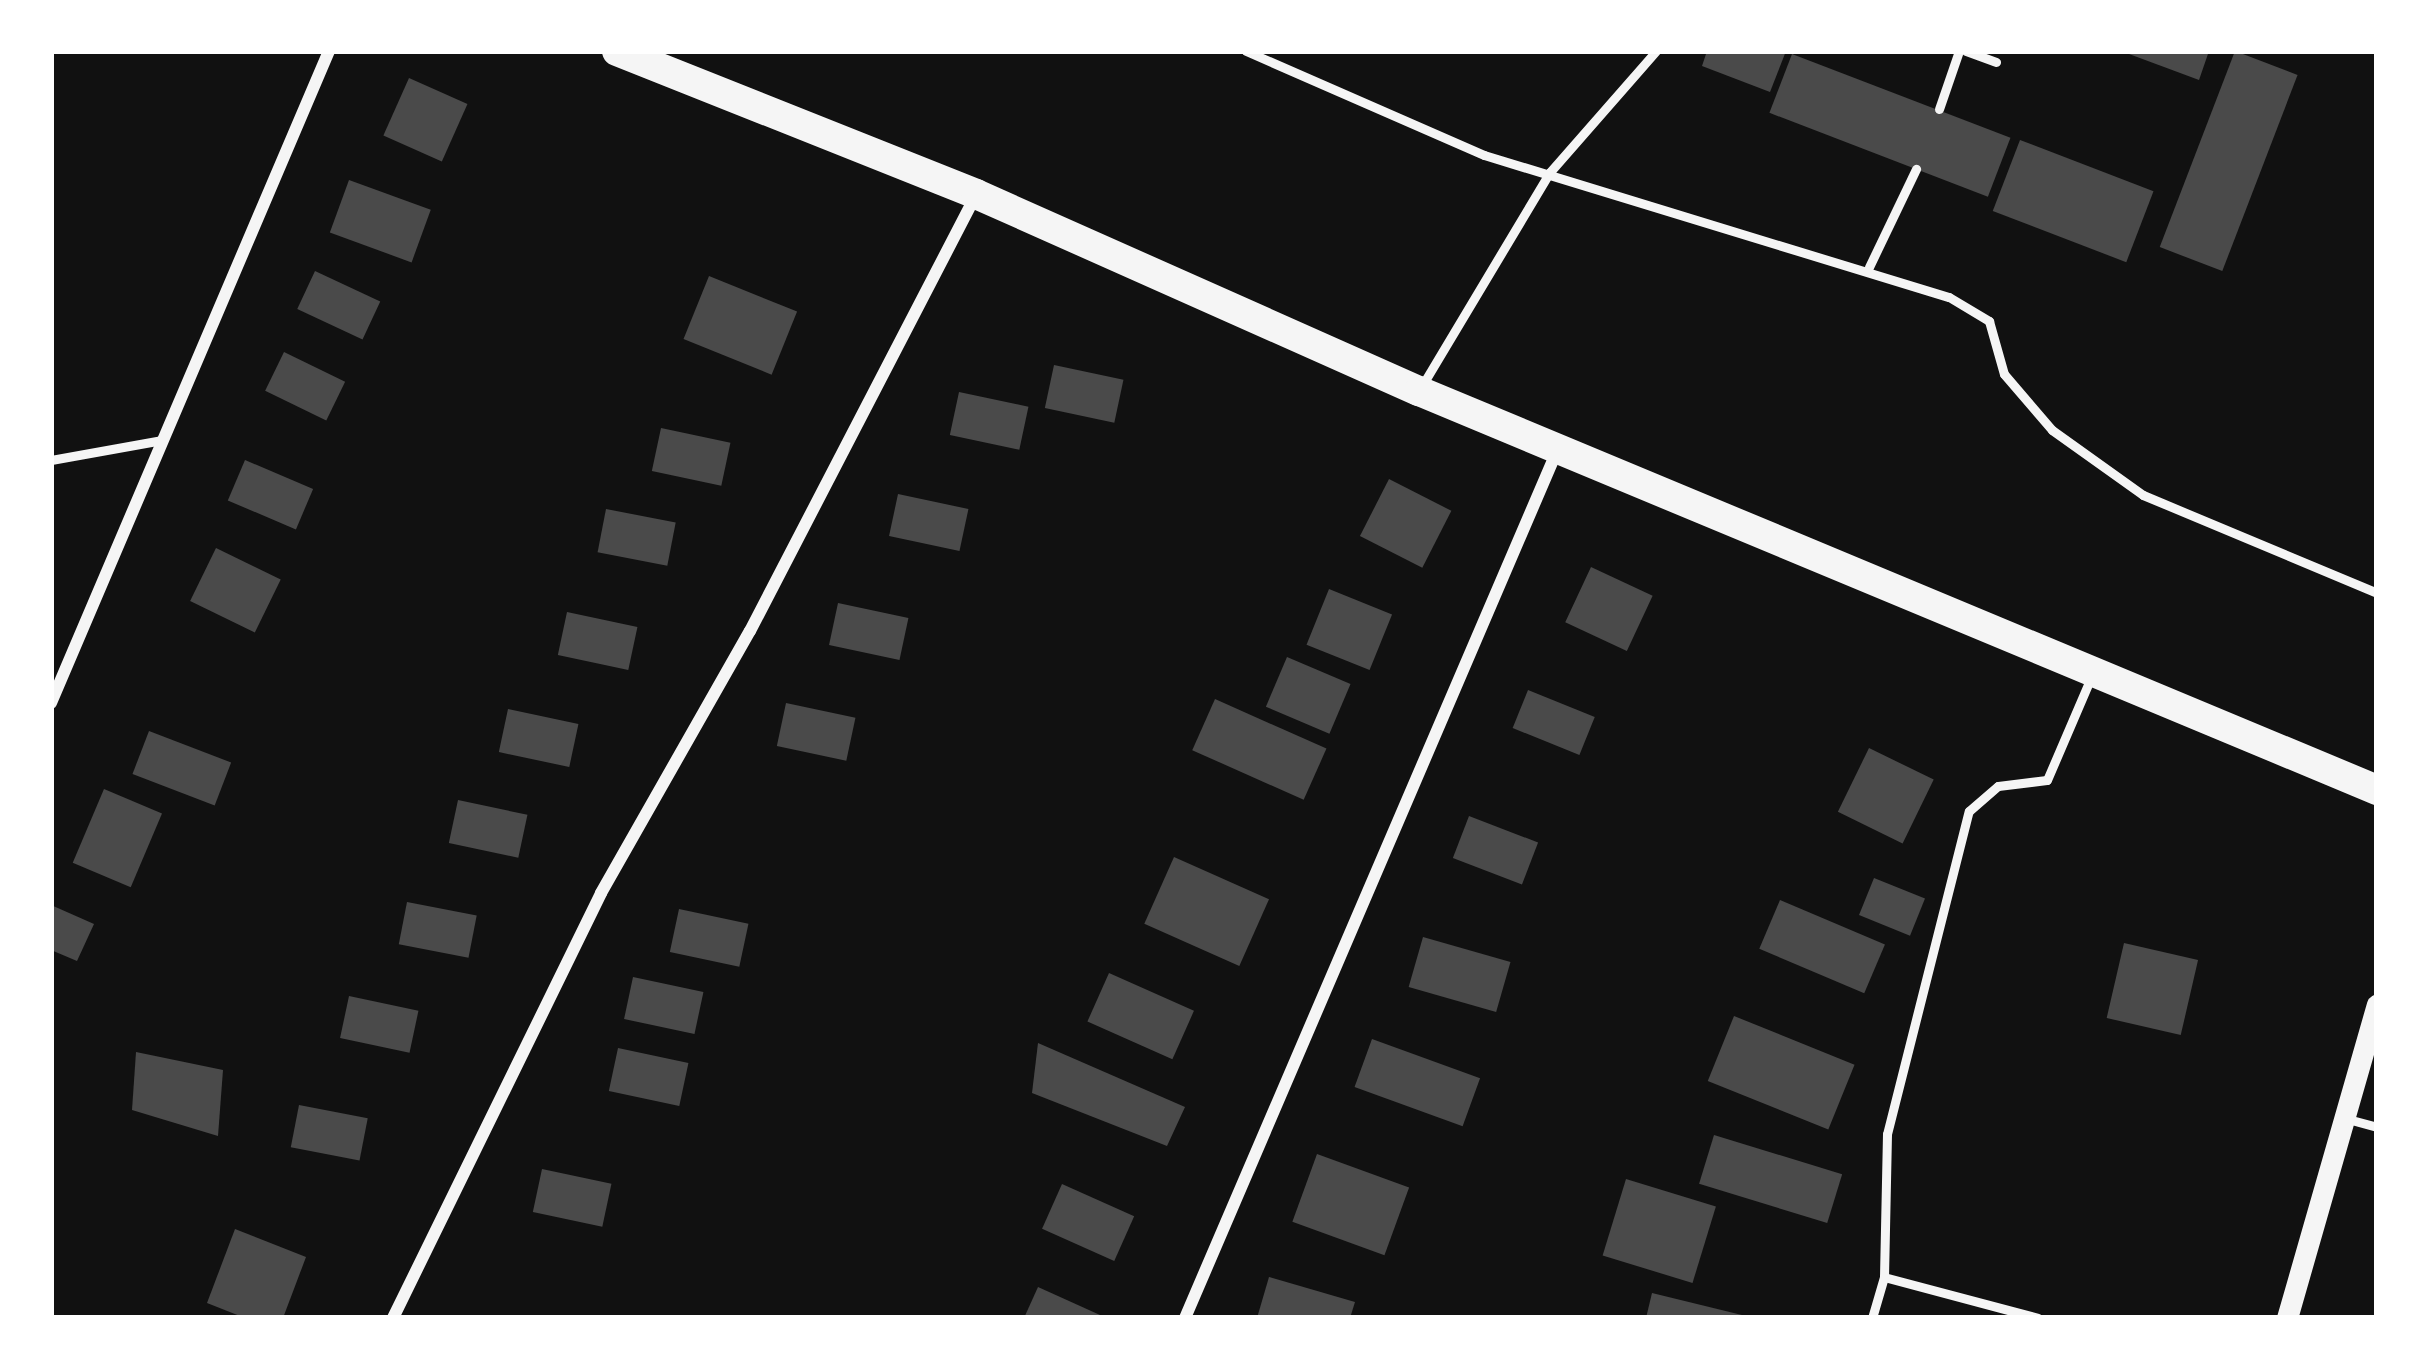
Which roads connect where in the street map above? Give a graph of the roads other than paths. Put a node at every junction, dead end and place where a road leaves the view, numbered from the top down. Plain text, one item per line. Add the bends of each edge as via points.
1 (329, 51) edge
2 (617, 51) edge
3 (1246, 51) edge
4 (1656, 51) edge
5 (1962, 51) edge
6 (1996, 62) dead end
7 (1939, 110) dead end
8 (1916, 169) dead end
9 (1550, 172) junction
10 (976, 194) junction
11 (1869, 268) junction
12 (1419, 391) junction
13 (163, 440) junction
14 (1558, 449) junction
15 (51, 460) edge
16 (2377, 593) edge
17 (2094, 670) junction
18 (51, 703) edge
19 (2377, 790) edge
20 (2377, 1005) edge
21 (2344, 1118) junction
22 (2377, 1127) edge
23 (1884, 1277) junction
24 (393, 1318) edge
25 (1185, 1318) edge
26 (1872, 1318) edge
27 (2038, 1318) edge
28 (2287, 1318) edge

1 - 13 street
2 - 10 main road
3 - 9 lane via 1484,155
4 - 9 lane
5 - 6 lane
5 - 7 lane
8 - 11 lane
9 - 11 lane
9 - 12 lane
10 - 12 main road
10 - 24 street via 750,631 601,892
11 - 16 lane via 1989,322 2004,374 2052,430 2143,495
12 - 14 main road
13 - 15 lane
13 - 18 street
14 - 17 main road
14 - 25 street
17 - 19 main road
17 - 23 lane via 2047,780 1998,785 1969,811 1887,1134
20 - 21 street
21 - 22 lane
21 - 28 street
23 - 26 lane
23 - 27 lane

